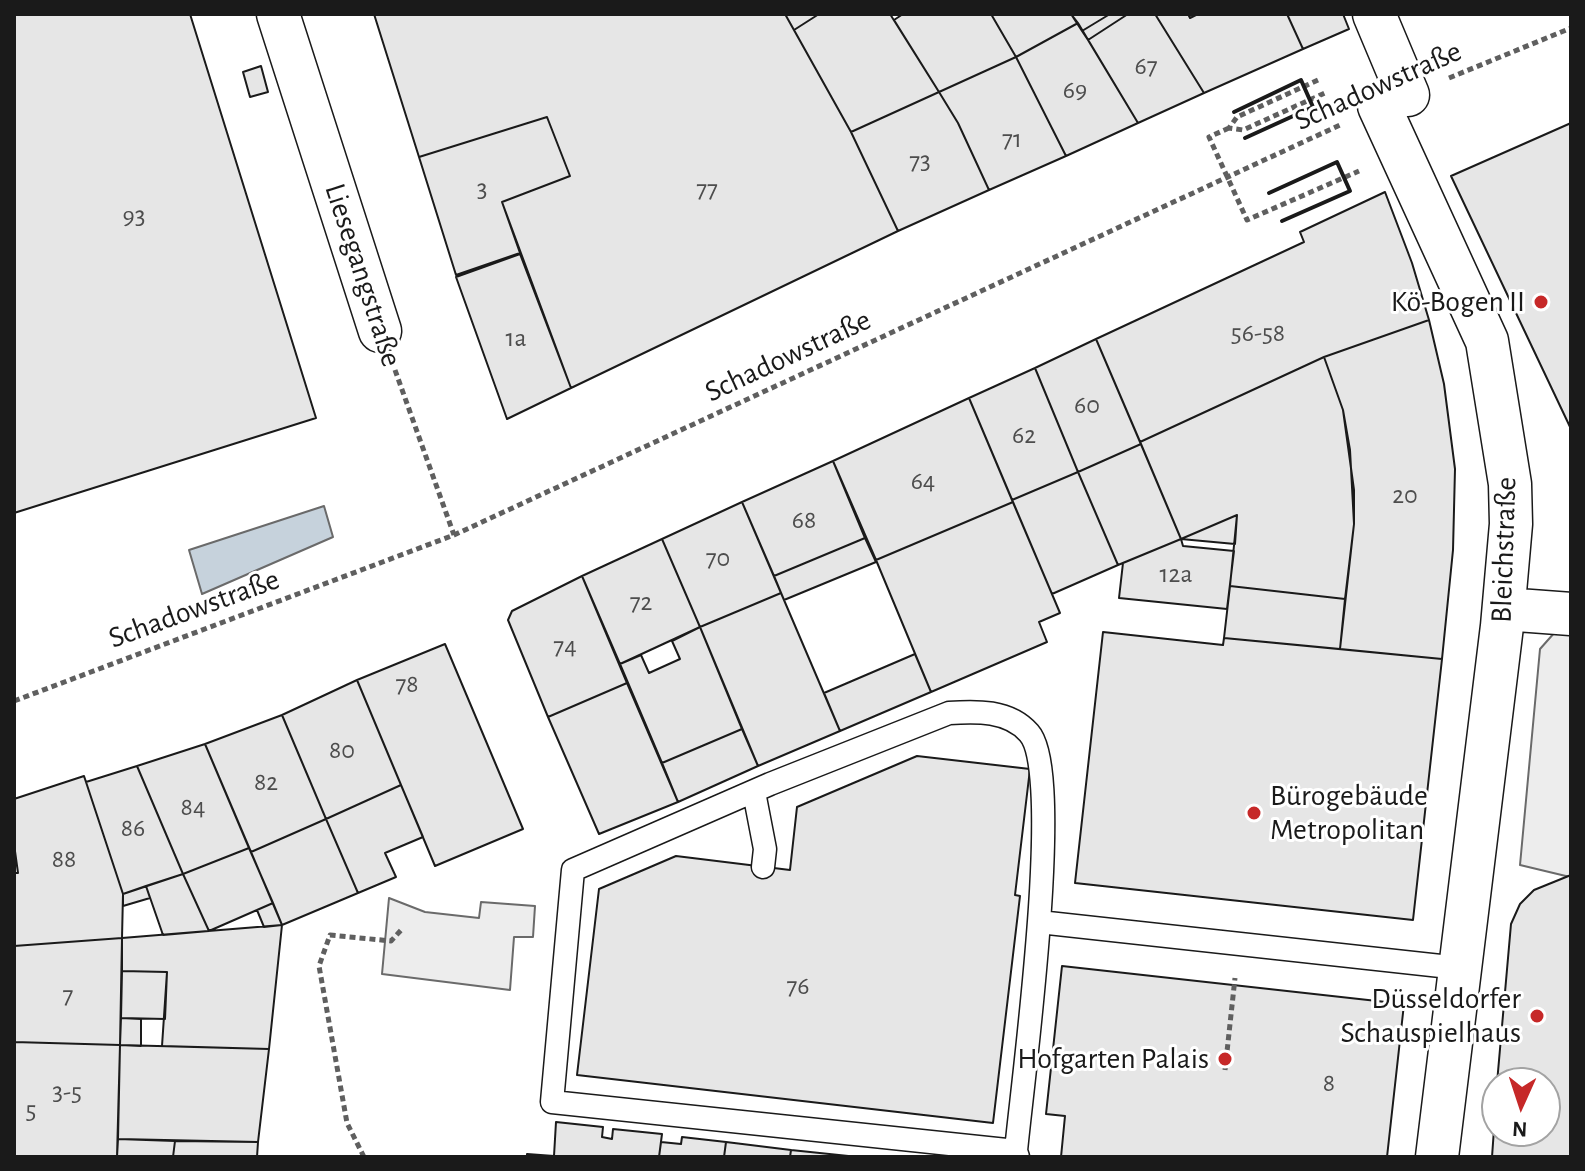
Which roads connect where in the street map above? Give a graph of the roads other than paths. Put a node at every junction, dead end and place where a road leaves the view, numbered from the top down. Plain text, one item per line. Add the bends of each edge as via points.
1 (278, 14) edge
2 (1374, 14) edge
3 (380, 331) road end
4 (1504, 609) junction
5 (1571, 614) edge
6 (754, 792) junction
7 (763, 867) dead end
8 (1039, 922) junction
9 (1459, 968) junction
10 (1017, 1154) edge
11 (1437, 1157) edge

1 - 3 street, Liesegangstraße
2 - 4 street, Bleichstraße via 1393,100 1487,341 1510,484
4 - 5 street
4 - 9 street, Bleichstraße
6 - 7 lane via 765,849
6 - 8 lane via 949,713 979,711 1006,717 1030,734 1040,761 1044,794
6 - 10 lane via 573,870 552,1102
8 - 9 lane
8 - 10 lane
9 - 11 street, Bleichstraße

